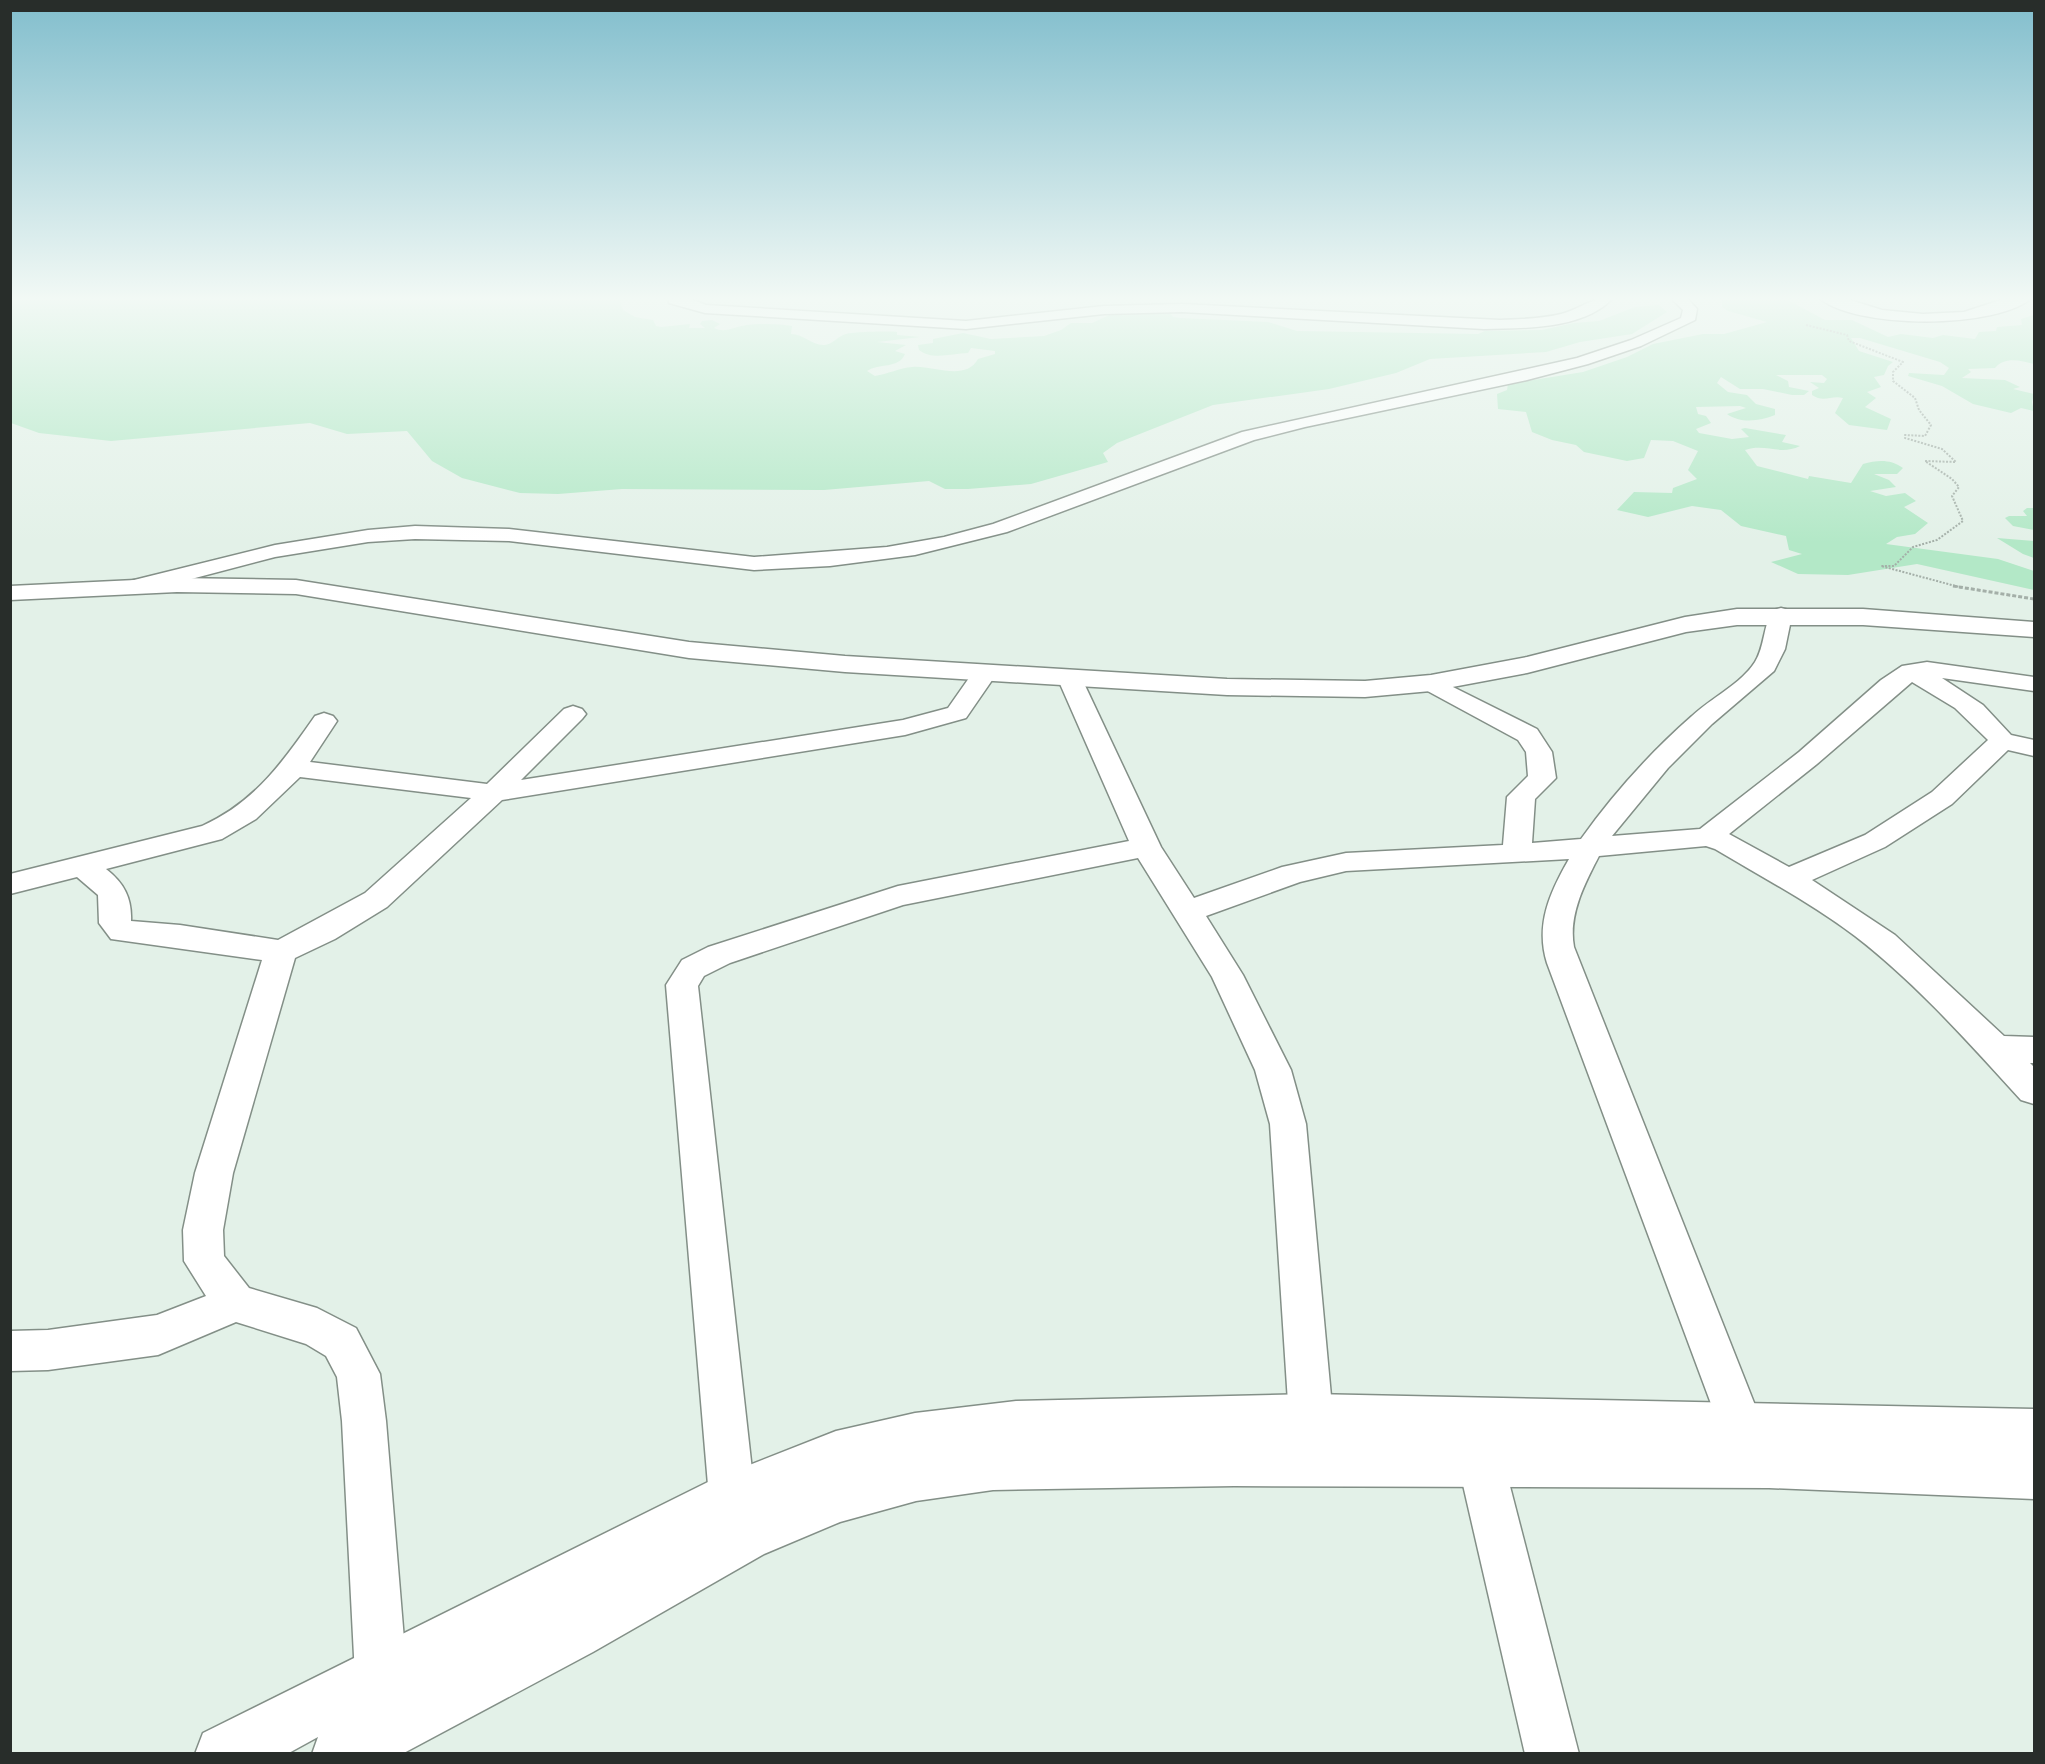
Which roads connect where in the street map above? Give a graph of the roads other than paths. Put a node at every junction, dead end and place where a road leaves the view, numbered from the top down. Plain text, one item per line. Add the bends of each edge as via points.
1 (1508, 378) edge
2 (138, 586) junction
3 (10, 593) edge
4 (1781, 615) junction
5 (2034, 630) edge
6 (1911, 671) junction
7 (985, 673) junction
8 (1069, 677) junction
9 (1431, 682) junction
10 (2034, 684) edge
11 (573, 714) dead end
12 (324, 721) dead end
13 (2002, 741) junction
14 (2034, 748) edge
15 (293, 768) junction
16 (493, 793) junction
17 (1708, 837) junction
18 (1146, 846) junction
19 (1587, 849) junction
20 (1517, 854) junction
21 (83, 866) junction
22 (1787, 879) junction
23 (10, 884) edge
24 (1186, 912) junction
25 (280, 952) junction
26 (1996, 1048) junction
27 (2034, 1050) edge
28 (2034, 1090) edge
29 (235, 1303) junction
30 (10, 1351) edge
31 (1311, 1418) junction
32 (1742, 1428) junction
33 (2032, 1450) edge
34 (1481, 1463) junction
35 (739, 1516) junction
36 (381, 1676) junction
37 (224, 1754) edge
38 (340, 1754) edge
39 (1552, 1754) edge

1 - 2 street via 1248,436 1001,528 921,549 860,559 764,564 507,534 401,533 203,567
2 - 3 street
2 - 7 street via 296,587 689,650
4 - 5 street via 1921,620
4 - 9 street via 1684,625 1527,665
4 - 19 street via 1765,666 1665,754
6 - 10 street via 1927,669
6 - 13 street via 1967,703 1992,725
6 - 17 street
7 - 8 street
7 - 16 street via 957,713 905,727
8 - 9 street via 1227,687 1365,689
8 - 18 street
9 - 20 street via 1528,735 1539,753 1542,778 1521,797
11 - 16 street
12 - 15 street
13 - 14 street
13 - 22 street via 1942,798 1875,841
15 - 16 street
15 - 21 street via 235,823 212,833
16 - 25 street via 376,900
17 - 19 street
17 - 22 street
18 - 24 street
18 - 35 street via 898,896 719,955 693,968 682,985
19 - 20 street
19 - 32 street via 1568,883 1557,938 1568,977
20 - 24 street via 1346,862 1293,874
21 - 23 street
21 - 25 street via 114,893 115,923 122,932 180,936
22 - 26 street via 1883,942
24 - 31 street via 1227,975 1263,1049 1288,1124
25 - 29 street via 214,1173 203,1230 204,1261
26 - 27 street
26 - 28 street
29 - 30 street via 158,1335 48,1350
29 - 36 street via 317,1328 341,1342 358,1374
31 - 32 street
31 - 35 street via 1016,1425 915,1438 836,1456
32 - 33 street
33 - 34 street via 1769,1463
34 - 35 street via 1234,1461 993,1465 916,1476
34 - 39 street
35 - 36 street
35 - 38 street via 573,1632
36 - 37 street

